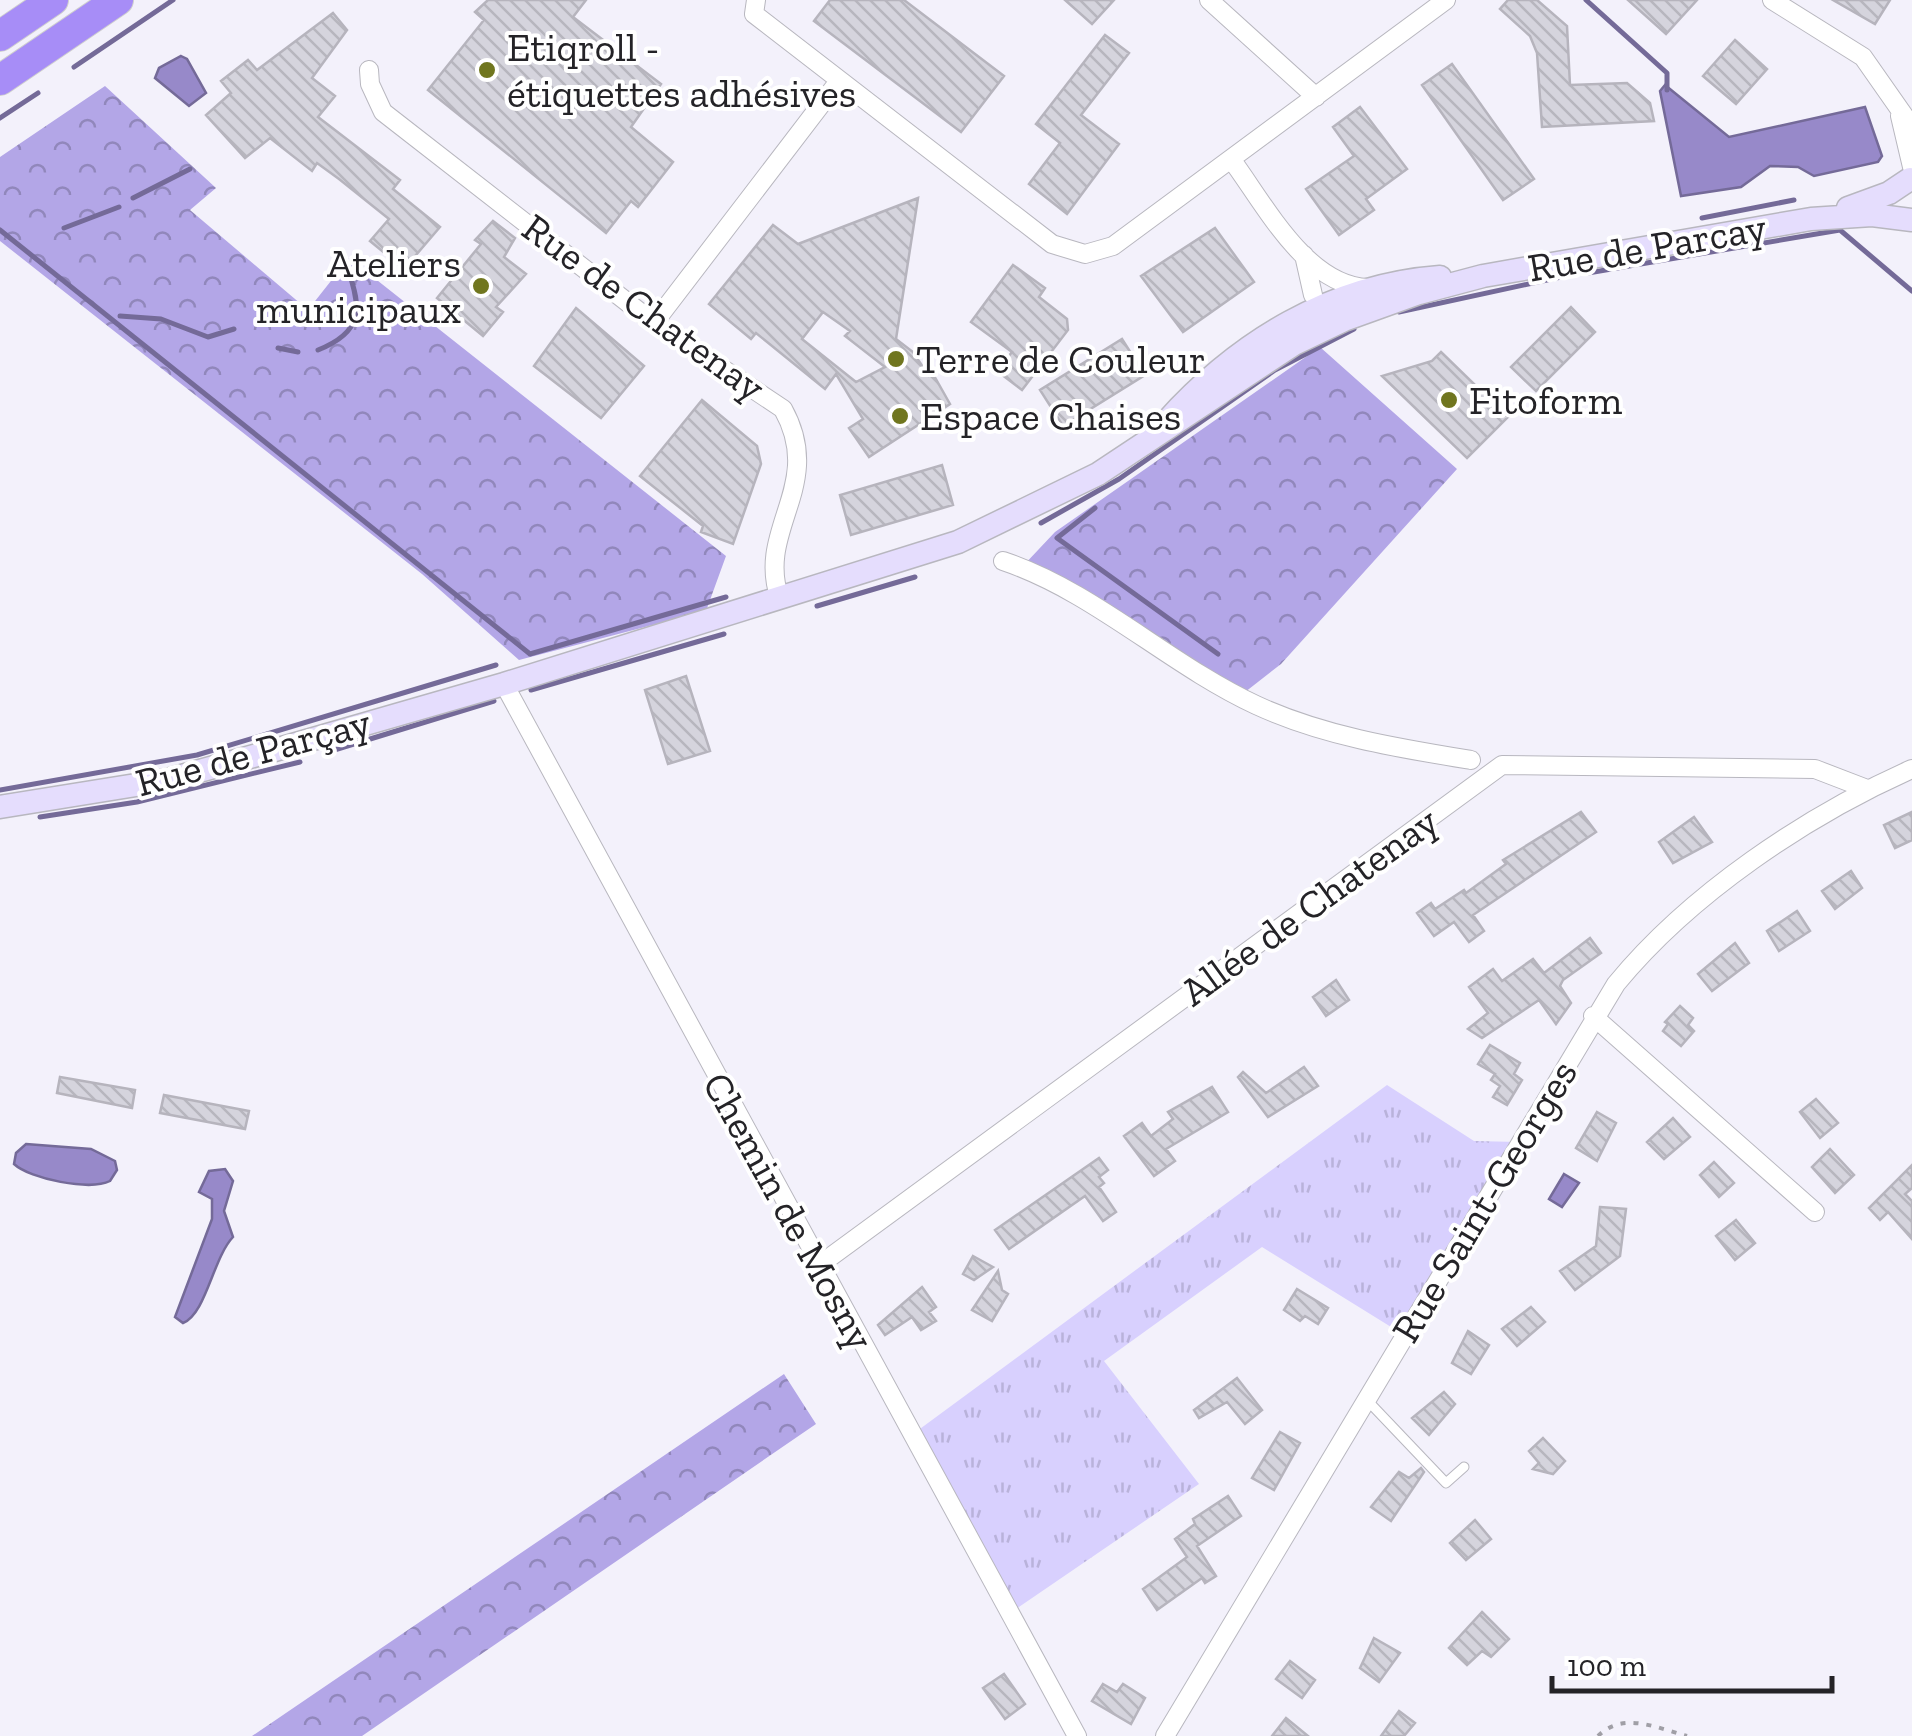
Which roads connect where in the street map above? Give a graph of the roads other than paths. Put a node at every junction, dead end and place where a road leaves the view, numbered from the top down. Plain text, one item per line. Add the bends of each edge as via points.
1 (53, 0) edge
2 (118, 0) edge
3 (1208, 0) edge
4 (1446, 0) edge
5 (1772, 0) edge
6 (755, 7) edge
7 (0, 36) edge
8 (370, 70) dead end
9 (0, 80) edge
10 (839, 81) junction
11 (1316, 97) junction
12 (1892, 97) junction
13 (1912, 128) edge
14 (1231, 159) junction
15 (1911, 174) edge
16 (1912, 210) edge
17 (1811, 218) junction
18 (1912, 220) edge
19 (1304, 255) junction
20 (1328, 274) junction
21 (1483, 276) junction
22 (1371, 288) junction
23 (1325, 304) junction
24 (1362, 313) junction
25 (654, 323) junction
26 (1232, 386) junction
27 (1138, 448) junction
28 (1002, 561) dead end
29 (780, 598) junction
30 (504, 684) junction
31 (1502, 765) junction
32 (1912, 769) edge
33 (1868, 789) junction
34 (0, 807) edge
35 (1593, 1016) junction
36 (1814, 1212) dead end
37 (818, 1266) junction
38 (1366, 1399) junction
39 (1464, 1467) dead end
40 (1077, 1736) edge
41 (1165, 1736) edge

1 - 7 highway
2 - 9 highway
3 - 11 street
4 - 11 street
5 - 12 street via 1864,57
6 - 10 street
8 - 25 street, Rue de Chatenay via 384,112
10 - 14 street via 1052,244 1075,253 1113,246
10 - 25 street
11 - 14 street
12 - 13 street
12 - 15 street
14 - 19 street
15 - 16 street
15 - 17 street, Rue de Parcay via 1869,202
17 - 18 street, Rue de Parcay via 1872,214
17 - 21 street, Rue de Parcay
19 - 20 street
19 - 23 street
20 - 22 street
20 - 23 street
21 - 22 street, Rue de Parcay
21 - 24 street, Rue de Parcay
22 - 23 street, Rue de Parcay
23 - 24 street
23 - 26 street
23 - 27 street, Rue de Parcay via 1218,369
24 - 26 street, Rue de Parcay via 1294,344
25 - 29 street, Rue de Chatenay via 775,400 794,428 800,466 771,570
26 - 27 street, Rue de Parcay
27 - 29 street, Rue de Parçay via 958,542
28 - 31 street via 1144,634 1256,705 1324,730
29 - 30 street, Rue de Parçay
30 - 34 street, Rue de Parçay via 167,780
30 - 37 street, Chemin de Mosny
31 - 33 street via 1814,770
31 - 37 street, Allée de Chatenay
32 - 33 street, Rue Saint-Georges
33 - 35 street, Rue Saint-Georges via 1810,822 1681,918 1640,956
35 - 36 street
35 - 38 street, Rue Saint-Georges
37 - 40 street, Chemin de Mosny
38 - 39 lane via 1446,1483
38 - 41 street, Rue Saint-Georges

